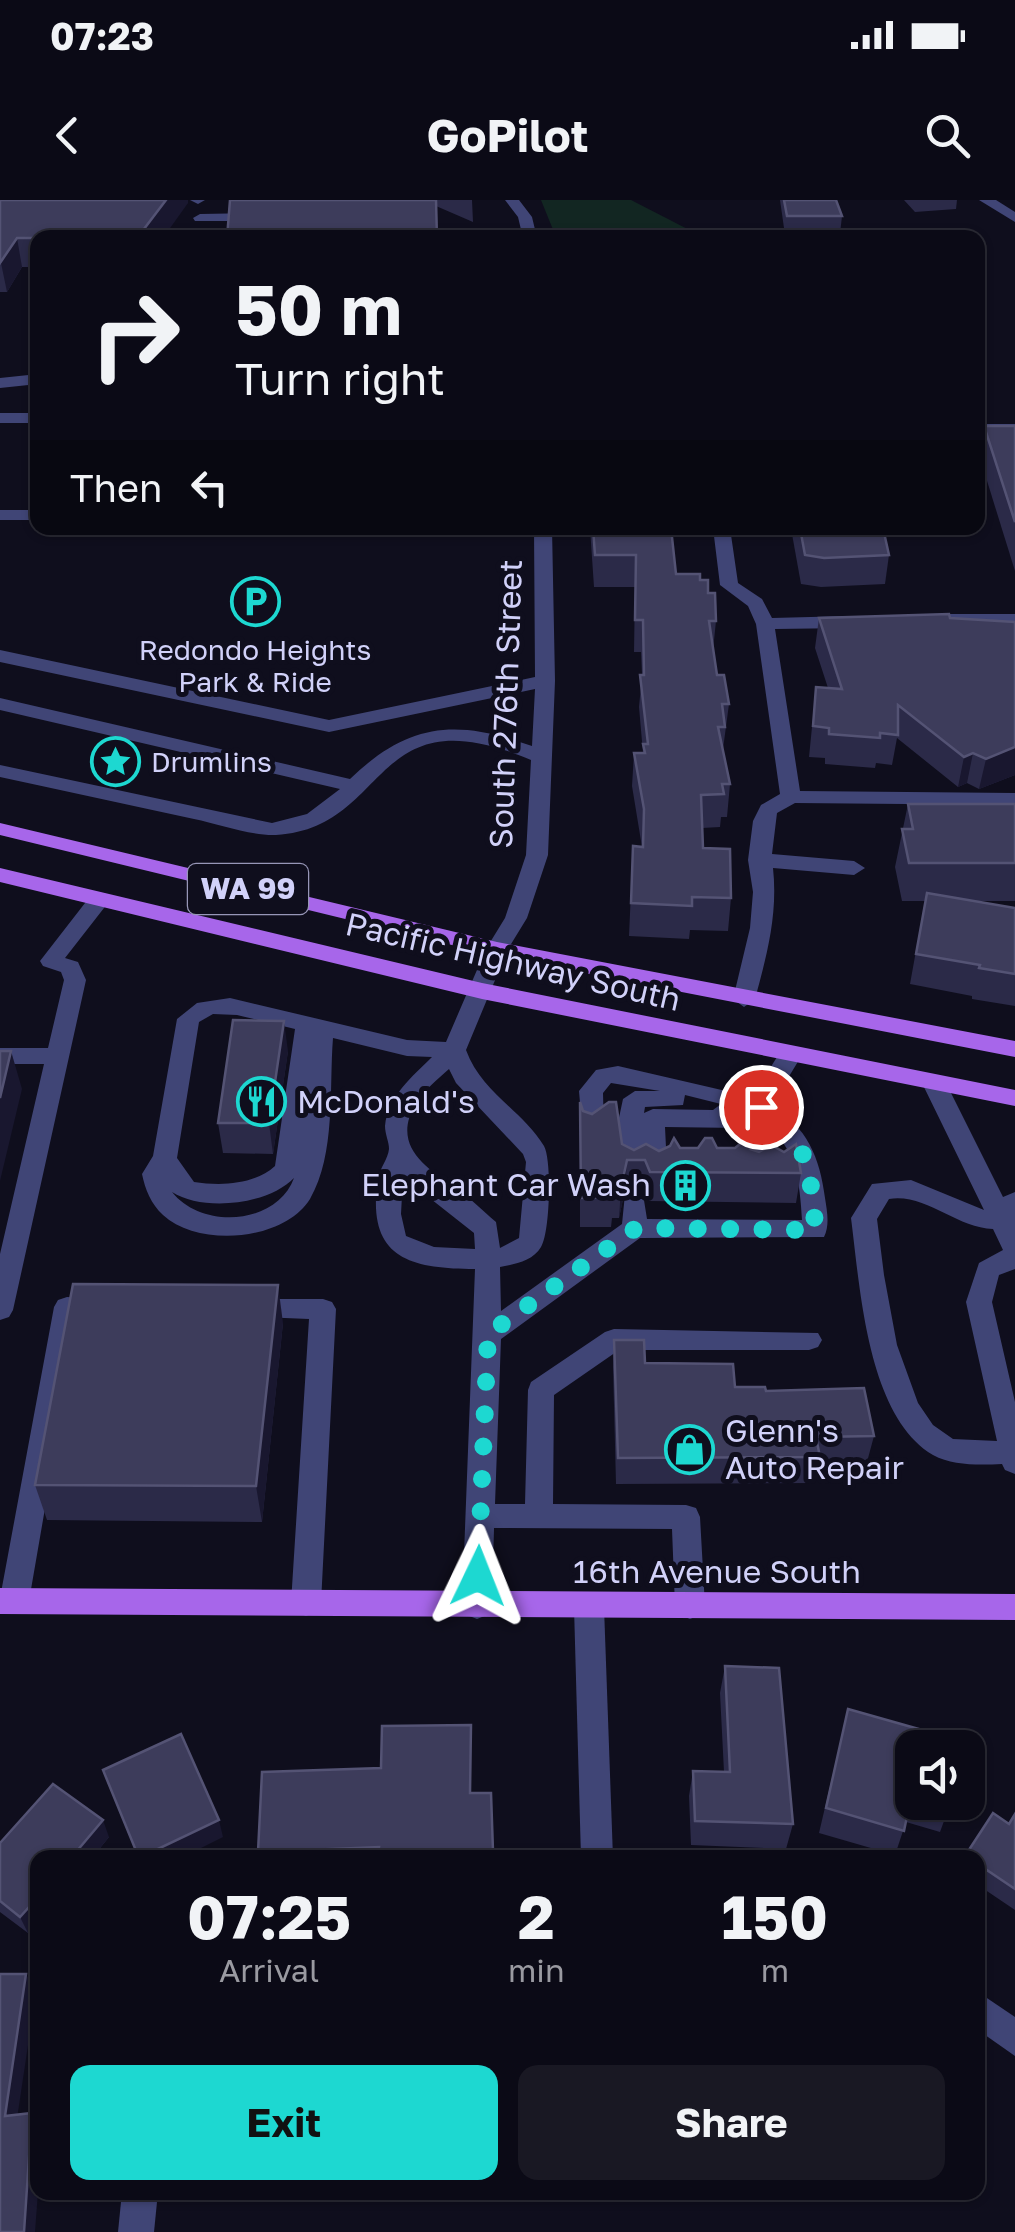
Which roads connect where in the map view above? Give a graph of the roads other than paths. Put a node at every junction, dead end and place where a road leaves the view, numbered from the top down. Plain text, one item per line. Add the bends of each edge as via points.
1 (198, 200) edge
2 (512, 200) edge
3 (986, 200) edge
4 (272, 217) edge
5 (200, 218) junction
6 (1015, 218) edge
7 (201, 230) edge
8 (528, 230) edge
9 (30, 380) edge
10 (0, 383) edge
11 (0, 418) edge
12 (30, 418) edge
13 (985, 429) edge
14 (1015, 429) edge
15 (0, 515) edge
16 (30, 515) edge
17 (543, 535) edge
18 (722, 535) edge
19 (922, 620) edge
20 (1015, 620) edge
21 (863, 621) edge
22 (764, 624) junction
23 (0, 656) edge
24 (545, 682) junction
25 (0, 704) edge
26 (542, 757) junction
27 (0, 771) edge
28 (356, 787) junction
29 (791, 797) junction
30 (1015, 799) edge
31 (0, 829) edge
32 (759, 860) junction
33 (854, 868) dead end
34 (0, 874) edge
35 (100, 899) junction
36 (496, 949) junction
37 (482, 992) junction
38 (744, 999) junction
39 (314, 1026) junction
40 (1015, 1048) edge
41 (454, 1050) junction
42 (790, 1055) junction
43 (0, 1056) edge
44 (57, 1056) junction
45 (934, 1083) junction
46 (1015, 1098) edge
47 (762, 1115) junction
48 (683, 1118) junction
49 (718, 1118) junction
50 (592, 1132) edge
51 (685, 1151) edge
52 (401, 1152) junction
53 (721, 1152) edge
54 (165, 1158) junction
55 (767, 1169) edge
56 (1006, 1207) edge
57 (595, 1228) dead end
58 (1015, 1248) edge
59 (599, 1256) junction
60 (488, 1258) junction
61 (1015, 1259) edge
62 (126, 1308) edge
63 (225, 1308) edge
64 (0, 1310) edge
65 (488, 1334) junction
66 (809, 1340) dead end
67 (1007, 1394) edge
68 (1014, 1455) edge
69 (481, 1516) junction
70 (539, 1516) junction
71 (7, 1602) edge
72 (306, 1603) junction
73 (477, 1606) junction
74 (690, 1606) junction
75 (589, 1607) junction
76 (1015, 1607) edge
77 (597, 1850) edge
78 (139, 2200) edge
79 (136, 2232) edge

1 - 5 street
2 - 8 street
3 - 6 street
4 - 5 street
5 - 7 street
9 - 10 street
11 - 12 street
13 - 14 street
15 - 16 street
17 - 24 street, South 276th Street
18 - 22 street via 729,585 756,603
19 - 20 street
21 - 22 street
22 - 29 street
23 - 24 street via 329,726
24 - 26 street, South 276th Street
25 - 28 street
26 - 28 street via 489,738 429,738 398,749
26 - 36 street, South 276th Street via 537,855 516,918
27 - 28 street via 272,828 302,826
29 - 30 street
29 - 32 street via 768,809
31 - 36 main road, Pacific Highway South / WA 99
32 - 33 street
32 - 38 street via 764,903
34 - 35 main road, Pacific Highway South / WA 99
35 - 37 main road, Pacific Highway South / WA 99
35 - 44 street via 51,961 70,967 75,980
36 - 37 street, South 276th Street
36 - 38 main road, Pacific Highway South / WA 99
37 - 41 street, South 276th Street
37 - 42 main road, Pacific Highway South / WA 99
38 - 40 main road, Pacific Highway South / WA 99
39 - 41 street via 407,1048
39 - 54 street via 218,1004 188,1019
39 - 54 street via 280,1195 260,1212 219,1214 192,1200
39 - 54 street via 309,1168 289,1210 250,1225 186,1220 172,1212 157,1188 154,1174
41 - 52 street, South 276th Street via 400,1108
41 - 60 street via 464,1077 538,1162 531,1242 510,1256
42 - 45 main road, Pacific Highway South / WA 99
42 - 47 street
43 - 44 street
44 - 64 street
45 - 46 main road, Pacific Highway South / WA 99
45 - 56 street
47 - 48 street via 666,1097 635,1099 629,1127 644,1168 653,1118
47 - 49 street
47 - 50 street via 618,1074 604,1076 591,1091
47 - 55 street
47 - 59 street via 791,1132 799,1147 815,1230 771,1216 646,1215
48 - 49 street
48 - 51 street
49 - 53 street
52 - 60 street via 414,1174 487,1229
52 - 60 street, South 276th Street via 390,1167 388,1207 399,1246 418,1256
56 - 58 street
56 - 68 street via 991,1220 968,1219 946,1202 899,1185 880,1191 864,1218 888,1359 912,1417 947,1449
57 - 59 street
59 - 65 street
60 - 65 street
61 - 67 street via 988,1270 979,1302
62 - 71 street via 67,1307
63 - 72 street via 324,1309
65 - 69 street
66 - 70 street via 614,1339 541,1390
67 - 68 street
69 - 70 street
69 - 73 street
70 - 74 street via 686,1517
71 - 72 main road, 16th Avenue South
72 - 73 main road, 16th Avenue South
73 - 75 main road, 16th Avenue South
74 - 75 main road, 16th Avenue South
74 - 76 main road, 16th Avenue South
75 - 77 street
78 - 79 street

